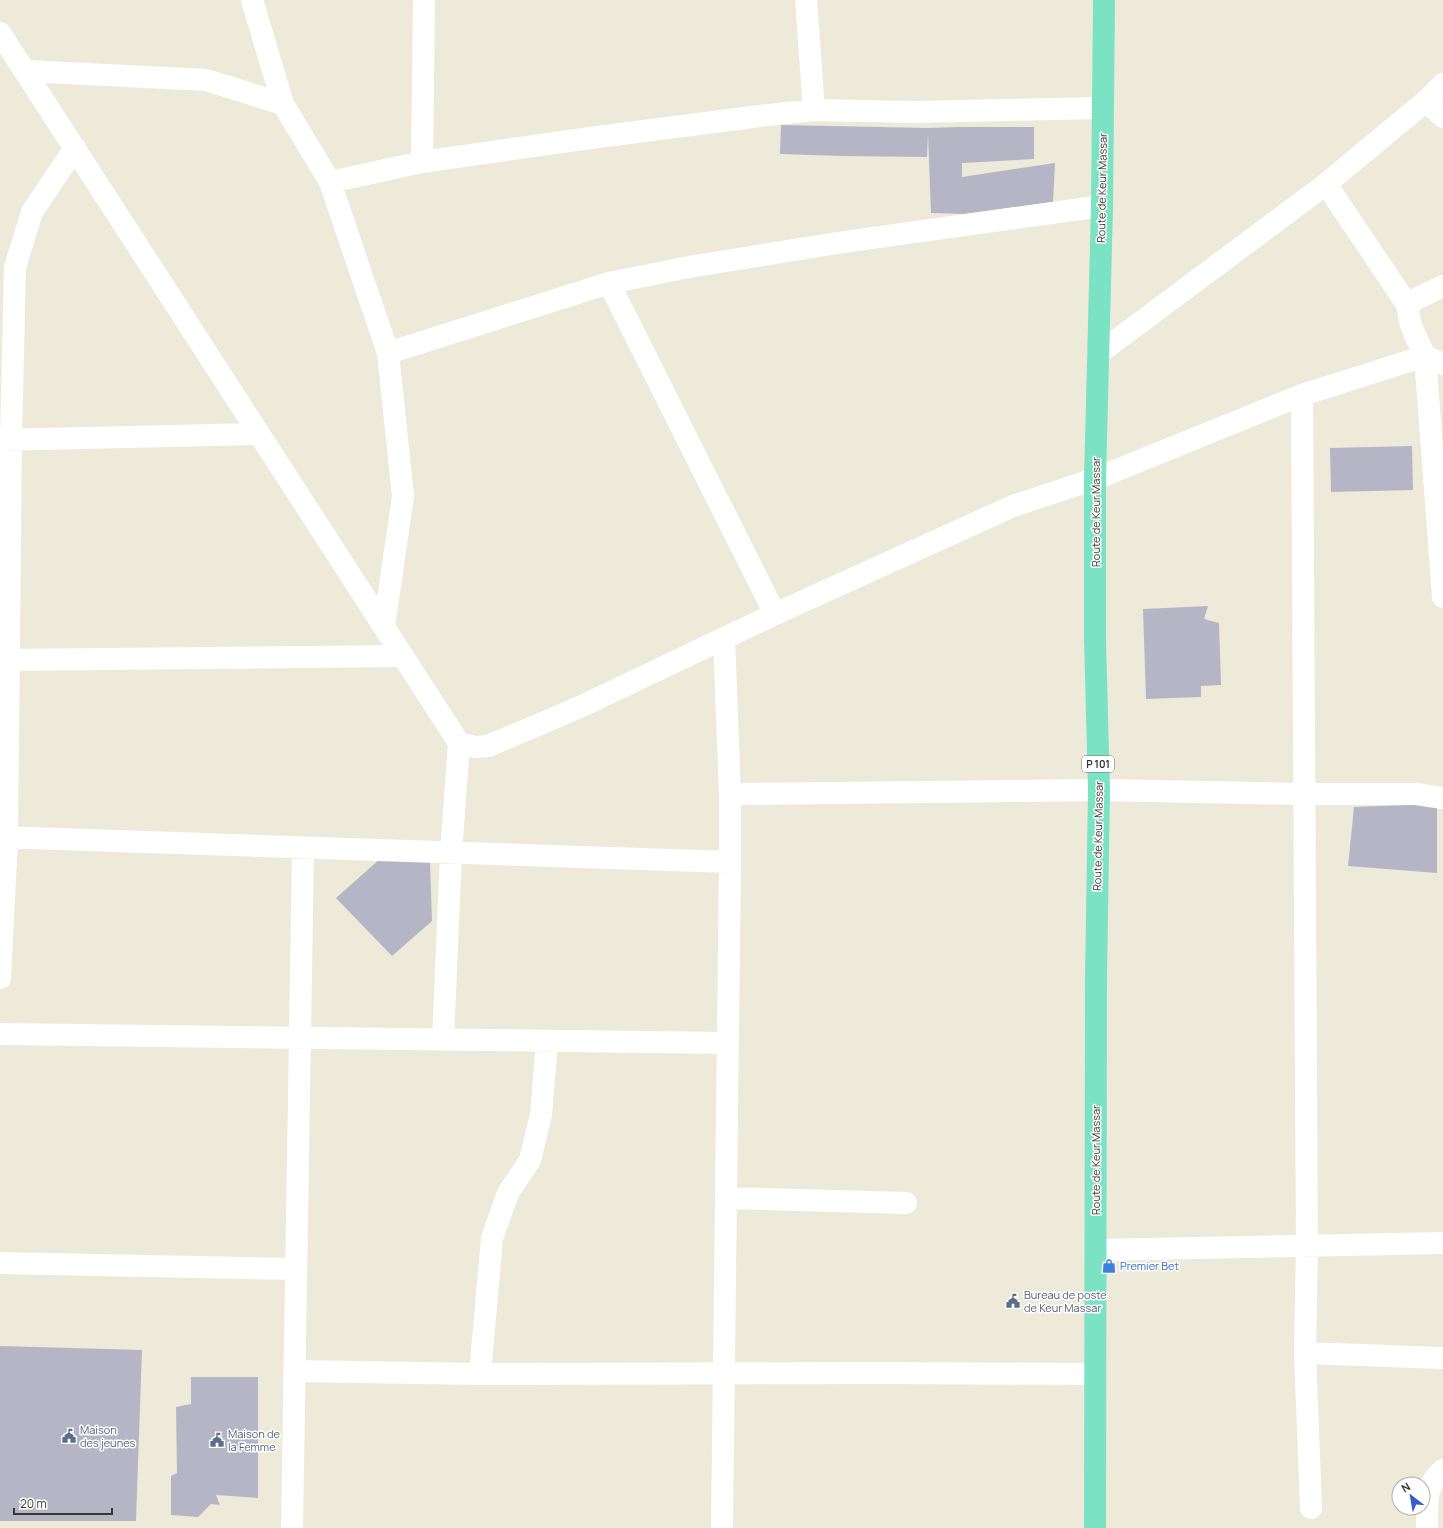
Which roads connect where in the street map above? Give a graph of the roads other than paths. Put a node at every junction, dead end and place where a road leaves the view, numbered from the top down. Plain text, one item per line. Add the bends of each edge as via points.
1 (252, 0) edge
2 (424, 0) edge
3 (806, 0) edge
4 (1104, 0) edge
5 (0, 33) edge
6 (26, 71) junction
7 (1443, 84) edge
8 (1426, 101) junction
9 (283, 104) junction
10 (1103, 108) junction
11 (814, 110) junction
12 (1443, 117) edge
13 (75, 148) junction
14 (422, 162) junction
15 (330, 182) junction
16 (1326, 184) junction
17 (1102, 206) junction
18 (609, 283) junction
19 (1443, 286) edge
20 (1408, 306) junction
21 (388, 353) junction
22 (1098, 354) junction
23 (1434, 360) edge
24 (1302, 395) junction
25 (258, 434) junction
26 (6, 440) edge
27 (1096, 479) junction
28 (1443, 597) edge
29 (776, 614) junction
30 (384, 627) junction
31 (724, 639) junction
32 (403, 656) junction
33 (9, 660) junction
34 (459, 743) junction
35 (1099, 790) junction
36 (730, 794) junction
37 (1304, 794) junction
38 (1443, 798) edge
39 (4, 838) edge
40 (303, 848) junction
41 (451, 853) junction
42 (730, 862) junction
43 (0, 978) edge
44 (0, 1034) edge
45 (300, 1038) junction
46 (443, 1040) junction
47 (547, 1041) junction
48 (728, 1043) junction
49 (726, 1198) junction
50 (906, 1203) dead end
51 (1443, 1243) edge
52 (1307, 1246) junction
53 (1096, 1250) junction
54 (0, 1263) edge
55 (296, 1269) junction
56 (1305, 1353) junction
57 (1443, 1358) edge
58 (295, 1371) junction
59 (724, 1373) junction
60 (480, 1374) junction
61 (1095, 1374) junction
62 (1443, 1470) edge
63 (1311, 1508) dead end
64 (292, 1528) edge
65 (722, 1528) edge
66 (1095, 1528) edge
67 (1427, 1528) edge

1 - 9 street
2 - 14 street
3 - 11 street
4 - 10 main road, Route de Keur Massar / P 101
5 - 6 street
6 - 9 street via 206,80
6 - 13 street
7 - 8 street
8 - 12 street
8 - 16 street
9 - 15 street
10 - 11 street via 914,112
10 - 17 main road, Route de Keur Massar / P 101
11 - 14 street
13 - 25 street
13 - 26 street via 32,212 15,267
14 - 15 street
15 - 21 street
16 - 20 street
16 - 22 street
17 - 18 street via 837,243
17 - 22 main road, Route de Keur Massar / P 101
18 - 21 street
18 - 29 street
19 - 20 street via 1416,299
20 - 23 street via 1411,328
21 - 30 street via 403,496
22 - 27 main road, Route de Keur Massar / P 101
23 - 24 street
23 - 28 street
24 - 27 street
24 - 37 street
25 - 26 street
25 - 30 street
26 - 33 street
27 - 29 street via 1013,506
27 - 35 main road, Route de Keur Massar / P 101 via 1095,639
29 - 31 street
30 - 32 street
31 - 34 street via 584,705 488,746 475,747
31 - 36 street
32 - 33 street
32 - 34 street
33 - 39 street
34 - 41 street
35 - 36 street
35 - 37 street
35 - 53 main road, Route de Keur Massar / P 101
36 - 42 street
37 - 38 street via 1416,794
37 - 52 street
39 - 40 street
39 - 43 street
40 - 41 street
40 - 45 street
41 - 42 street
41 - 46 street
42 - 48 street
44 - 45 street
45 - 46 street
45 - 55 street
46 - 47 street
47 - 48 street
47 - 60 street via 541,1114 530,1160 508,1193 492,1238
48 - 49 street
49 - 50 street
49 - 59 street
51 - 52 street
52 - 53 street
52 - 56 street
53 - 61 main road, Route de Keur Massar / P 101
54 - 55 street
55 - 58 street
56 - 57 street
56 - 63 street
58 - 60 street
58 - 64 street
59 - 60 street
59 - 61 street
59 - 65 street
61 - 66 main road, Route de Keur Massar / P 101
62 - 67 street via 1435,1477 1428,1490

